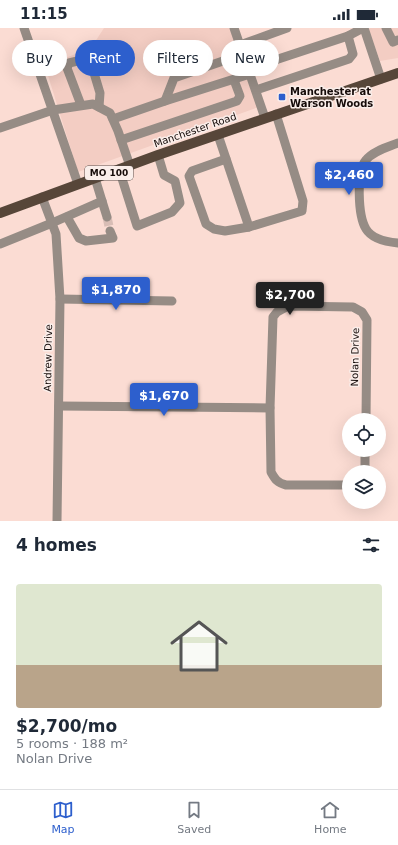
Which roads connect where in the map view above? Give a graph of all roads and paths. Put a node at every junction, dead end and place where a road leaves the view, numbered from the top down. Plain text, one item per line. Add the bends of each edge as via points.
1 (24, 28) edge
2 (234, 28) edge
3 (287, 28) edge
4 (363, 28) edge
5 (386, 28) edge
6 (348, 36) junction
7 (238, 40) edge
8 (254, 40) edge
9 (398, 40) edge
10 (279, 61) edge
11 (221, 62) edge
12 (398, 73) edge
13 (242, 76) edge
14 (251, 76) edge
15 (381, 79) junction
16 (234, 80) junction
17 (256, 90) junction
18 (165, 101) junction
19 (81, 105) junction
20 (99, 107) junction
21 (52, 110) junction
22 (276, 114) junction
23 (265, 118) junction
24 (113, 119) junction
25 (0, 128) edge
26 (218, 135) junction
27 (121, 140) junction
28 (398, 143) edge
29 (158, 156) junction
30 (226, 159) junction
31 (130, 166) junction
32 (118, 170) junction
33 (95, 178) junction
34 (78, 184) junction
35 (42, 197) junction
36 (102, 201) junction
37 (0, 213) edge
38 (67, 217) junction
39 (106, 217) tunnel mouth
40 (52, 223) junction
41 (249, 227) junction
42 (112, 234) dead end
43 (398, 243) edge
44 (0, 244) edge
45 (60, 299) junction
46 (172, 301) dead end
47 (59, 406) junction
48 (270, 408) junction
49 (366, 413) edge
50 (342, 485) edge
51 (57, 521) edge

1 - 21 street
2 - 7 street
3 - 8 street
4 - 6 street
4 - 15 street
5 - 9 street via 393,42
6 - 10 street
6 - 17 street via 353,54 349,59
11 - 18 street via 174,78
12 - 15 main road, Manchester Road / MO 100
13 - 16 street
14 - 17 street
15 - 22 main road, Manchester Road / MO 100
16 - 18 street
16 - 27 street via 240,96 237,101
17 - 23 street
18 - 24 street
19 - 20 street via 93,104
19 - 20 street via 66,68 69,64 86,59 91,63 100,93
19 - 21 street
20 - 24 street via 110,113
21 - 25 street
21 - 34 street
22 - 23 main road, Manchester Road / MO 100
22 - 41 street via 303,201 302,211
23 - 26 main road, Manchester Road / MO 100
24 - 27 street
26 - 29 main road, Manchester Road / MO 100
26 - 30 street
27 - 31 street
28 - 43 street via 366,160 360,179 361,218 366,230 378,239
29 - 31 main road, Manchester Road / MO 100
29 - 32 street via 164,175 175,181 180,203 172,212 138,226
30 - 41 street
30 - 41 street via 192,171 189,176 206,224 214,230 225,231
31 - 32 main road, Manchester Road / MO 100
32 - 33 main road, Manchester Road / MO 100
33 - 34 main road, Manchester Road / MO 100
33 - 36 street
34 - 35 main road, Manchester Road / MO 100
35 - 37 main road, Manchester Road / MO 100
35 - 40 street, Andrew Drive
36 - 38 street
36 - 39 street
38 - 40 street
38 - 42 street via 79,238 86,241
40 - 44 street
40 - 45 street, Andrew Drive via 58,252
45 - 46 street
45 - 47 street, Andrew Drive
47 - 48 street
47 - 51 street, Andrew Drive
48 - 49 street, Nolan Drive via 273,317 277,312 288,306 353,307 362,312 367,320
48 - 50 street, Nolan Drive via 272,472 276,480 286,485

